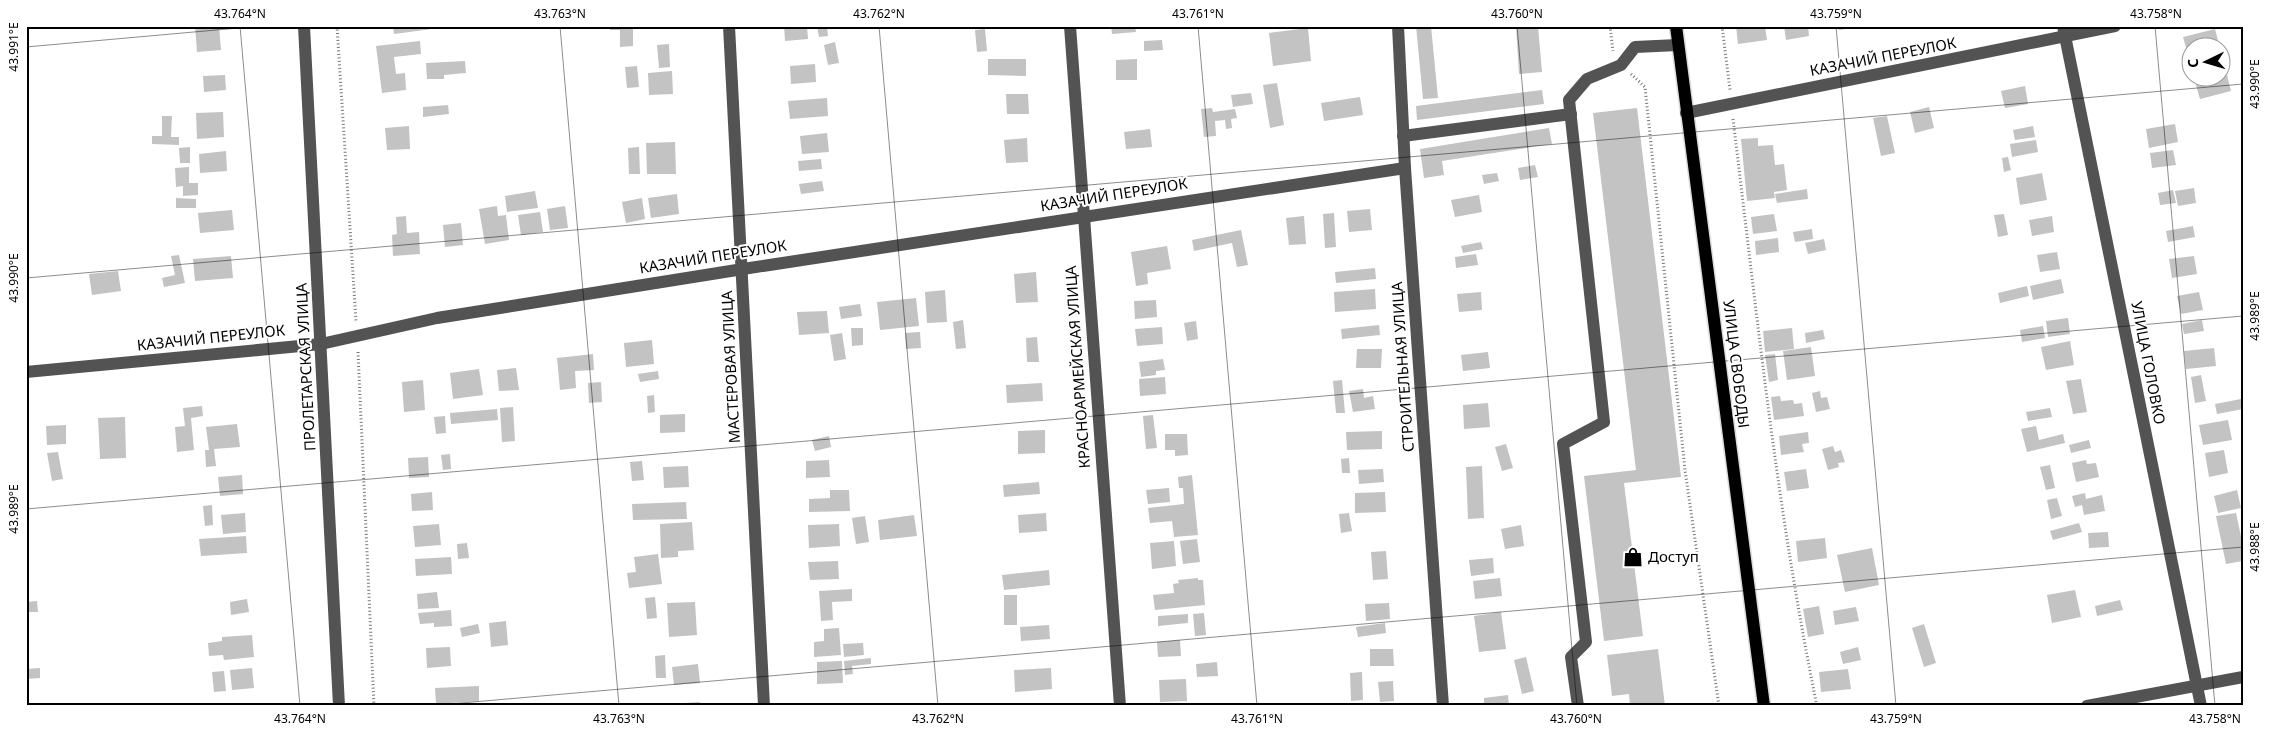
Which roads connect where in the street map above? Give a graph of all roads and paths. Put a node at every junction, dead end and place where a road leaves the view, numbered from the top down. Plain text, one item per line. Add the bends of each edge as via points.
1 (304, 26) edge
2 (337, 26) edge
3 (729, 26) edge
4 (1070, 26) edge
5 (1398, 26) edge
6 (1610, 26) edge
7 (1676, 26) edge
8 (1722, 26) edge
9 (2115, 26) edge
10 (2064, 32) edge
11 (1678, 45) junction
12 (1621, 65) junction
13 (1732, 104) junction
14 (1686, 112) junction
15 (1571, 114) junction
16 (1403, 136) junction
17 (1405, 168) junction
18 (1083, 216) junction
19 (743, 269) junction
20 (357, 336) junction
21 (321, 344) junction
22 (26, 372) edge
23 (2243, 677) edge
24 (2197, 686) junction
25 (339, 706) edge
26 (374, 706) edge
27 (764, 706) edge
28 (1120, 706) edge
29 (1443, 706) edge
30 (1578, 706) edge
31 (1720, 706) edge
32 (1764, 706) edge
33 (1817, 706) edge
34 (2087, 706) edge
35 (2201, 706) edge

1 - 21 street, ПРОЛЕТАРСКАЯ УЛИЦА
2 - 20 path
3 - 19 street, МАСТЕРОВАЯ УЛИЦА
4 - 18 street, КРАСНОАРМЕЙСКАЯ УЛИЦА
5 - 16 street, СТРОИТЕЛЬНАЯ УЛИЦА
6 - 12 path via 1613,58
7 - 11 main road, УЛИЦА СВОБОДЫ
8 - 13 path
9 - 10 street, КАЗАЧИЙ ПЕРЕУЛОК
10 - 13 street, КАЗАЧИЙ ПЕРЕУЛОК
10 - 24 street, УЛИЦА ГОЛОВКО
11 - 12 street via 1635,47
11 - 14 main road, УЛИЦА СВОБОДЫ
12 - 15 street via 1587,79 1570,100
12 - 31 path via 1645,87 1685,470
13 - 14 street, КАЗАЧИЙ ПЕРЕУЛОК
13 - 33 path via 1776,475
14 - 32 main road, УЛИЦА СВОБОДЫ
15 - 16 street
15 - 30 street via 1604,422 1563,444 1586,642 1571,657
16 - 17 street, СТРОИТЕЛЬНАЯ УЛИЦА
17 - 18 street, КАЗАЧИЙ ПЕРЕУЛОК
17 - 29 street, СТРОИТЕЛЬНАЯ УЛИЦА
18 - 19 street, КАЗАЧИЙ ПЕРЕУЛОК
18 - 28 street, КРАСНОАРМЕЙСКАЯ УЛИЦА
19 - 20 street, КАЗАЧИЙ ПЕРЕУЛОК via 437,318
19 - 27 street, МАСТЕРОВАЯ УЛИЦА
20 - 21 street, КАЗАЧИЙ ПЕРЕУЛОК
20 - 26 path
21 - 22 street, КАЗАЧИЙ ПЕРЕУЛОК
21 - 25 street, ПРОЛЕТАРСКАЯ УЛИЦА
23 - 24 street
24 - 34 street
24 - 35 street, УЛИЦА ГОЛОВКО

